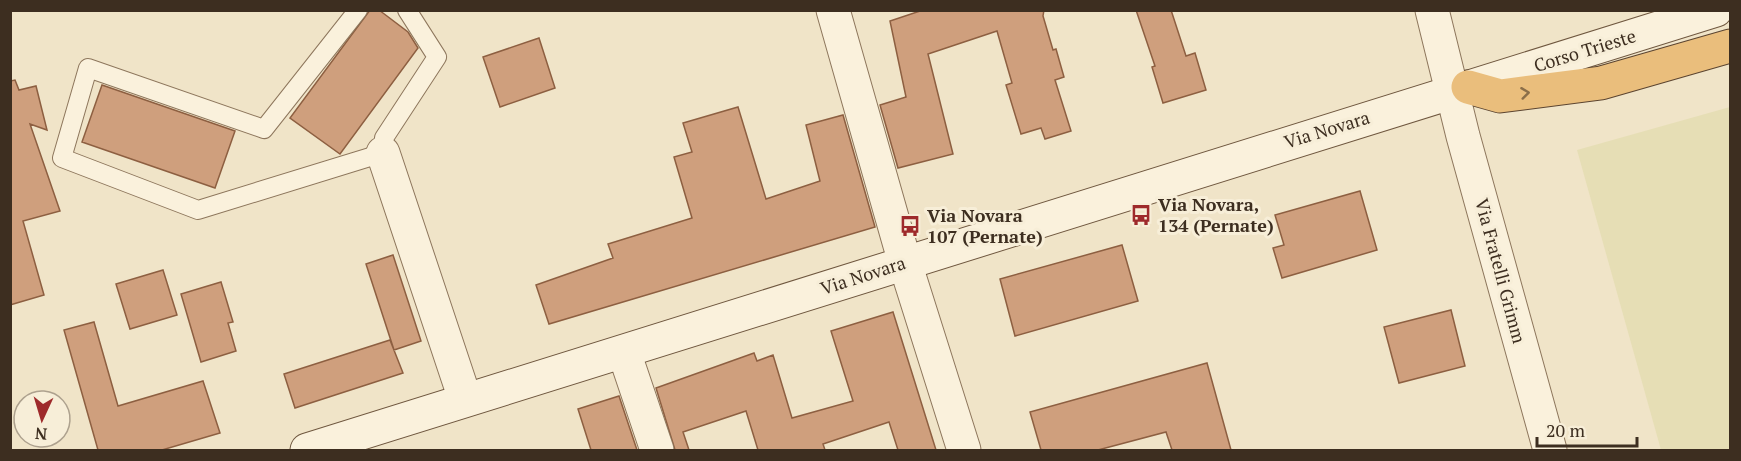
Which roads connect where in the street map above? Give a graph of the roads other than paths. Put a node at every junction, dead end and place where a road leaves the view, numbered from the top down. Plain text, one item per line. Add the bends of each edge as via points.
1 (358, 10) edge
2 (407, 10) edge
3 (834, 10) edge
4 (1432, 10) edge
5 (1716, 10) edge
6 (1731, 46) edge
7 (1461, 89) junction
8 (383, 153) junction
9 (905, 263) junction
10 (624, 352) junction
11 (465, 399) junction
12 (307, 450) edge
13 (657, 450) edge
14 (964, 450) edge
15 (1550, 450) edge

1 - 8 lane via 264,129 88,68 62,158 198,210
2 - 8 lane via 437,57 384,138
3 - 9 main road
4 - 7 main road, Via Fratelli Grimm
5 - 7 main road, Corso Trieste
7 -> 6 highway via 1500,96 1601,83
7 - 9 main road, Via Novara
7 - 15 main road, Via Fratelli Grimm via 1464,136
8 - 11 main road
9 - 10 main road, Via Novara
9 - 14 main road
10 - 11 main road, Via Novara
10 - 13 main road
11 - 12 main road, Via Novara

